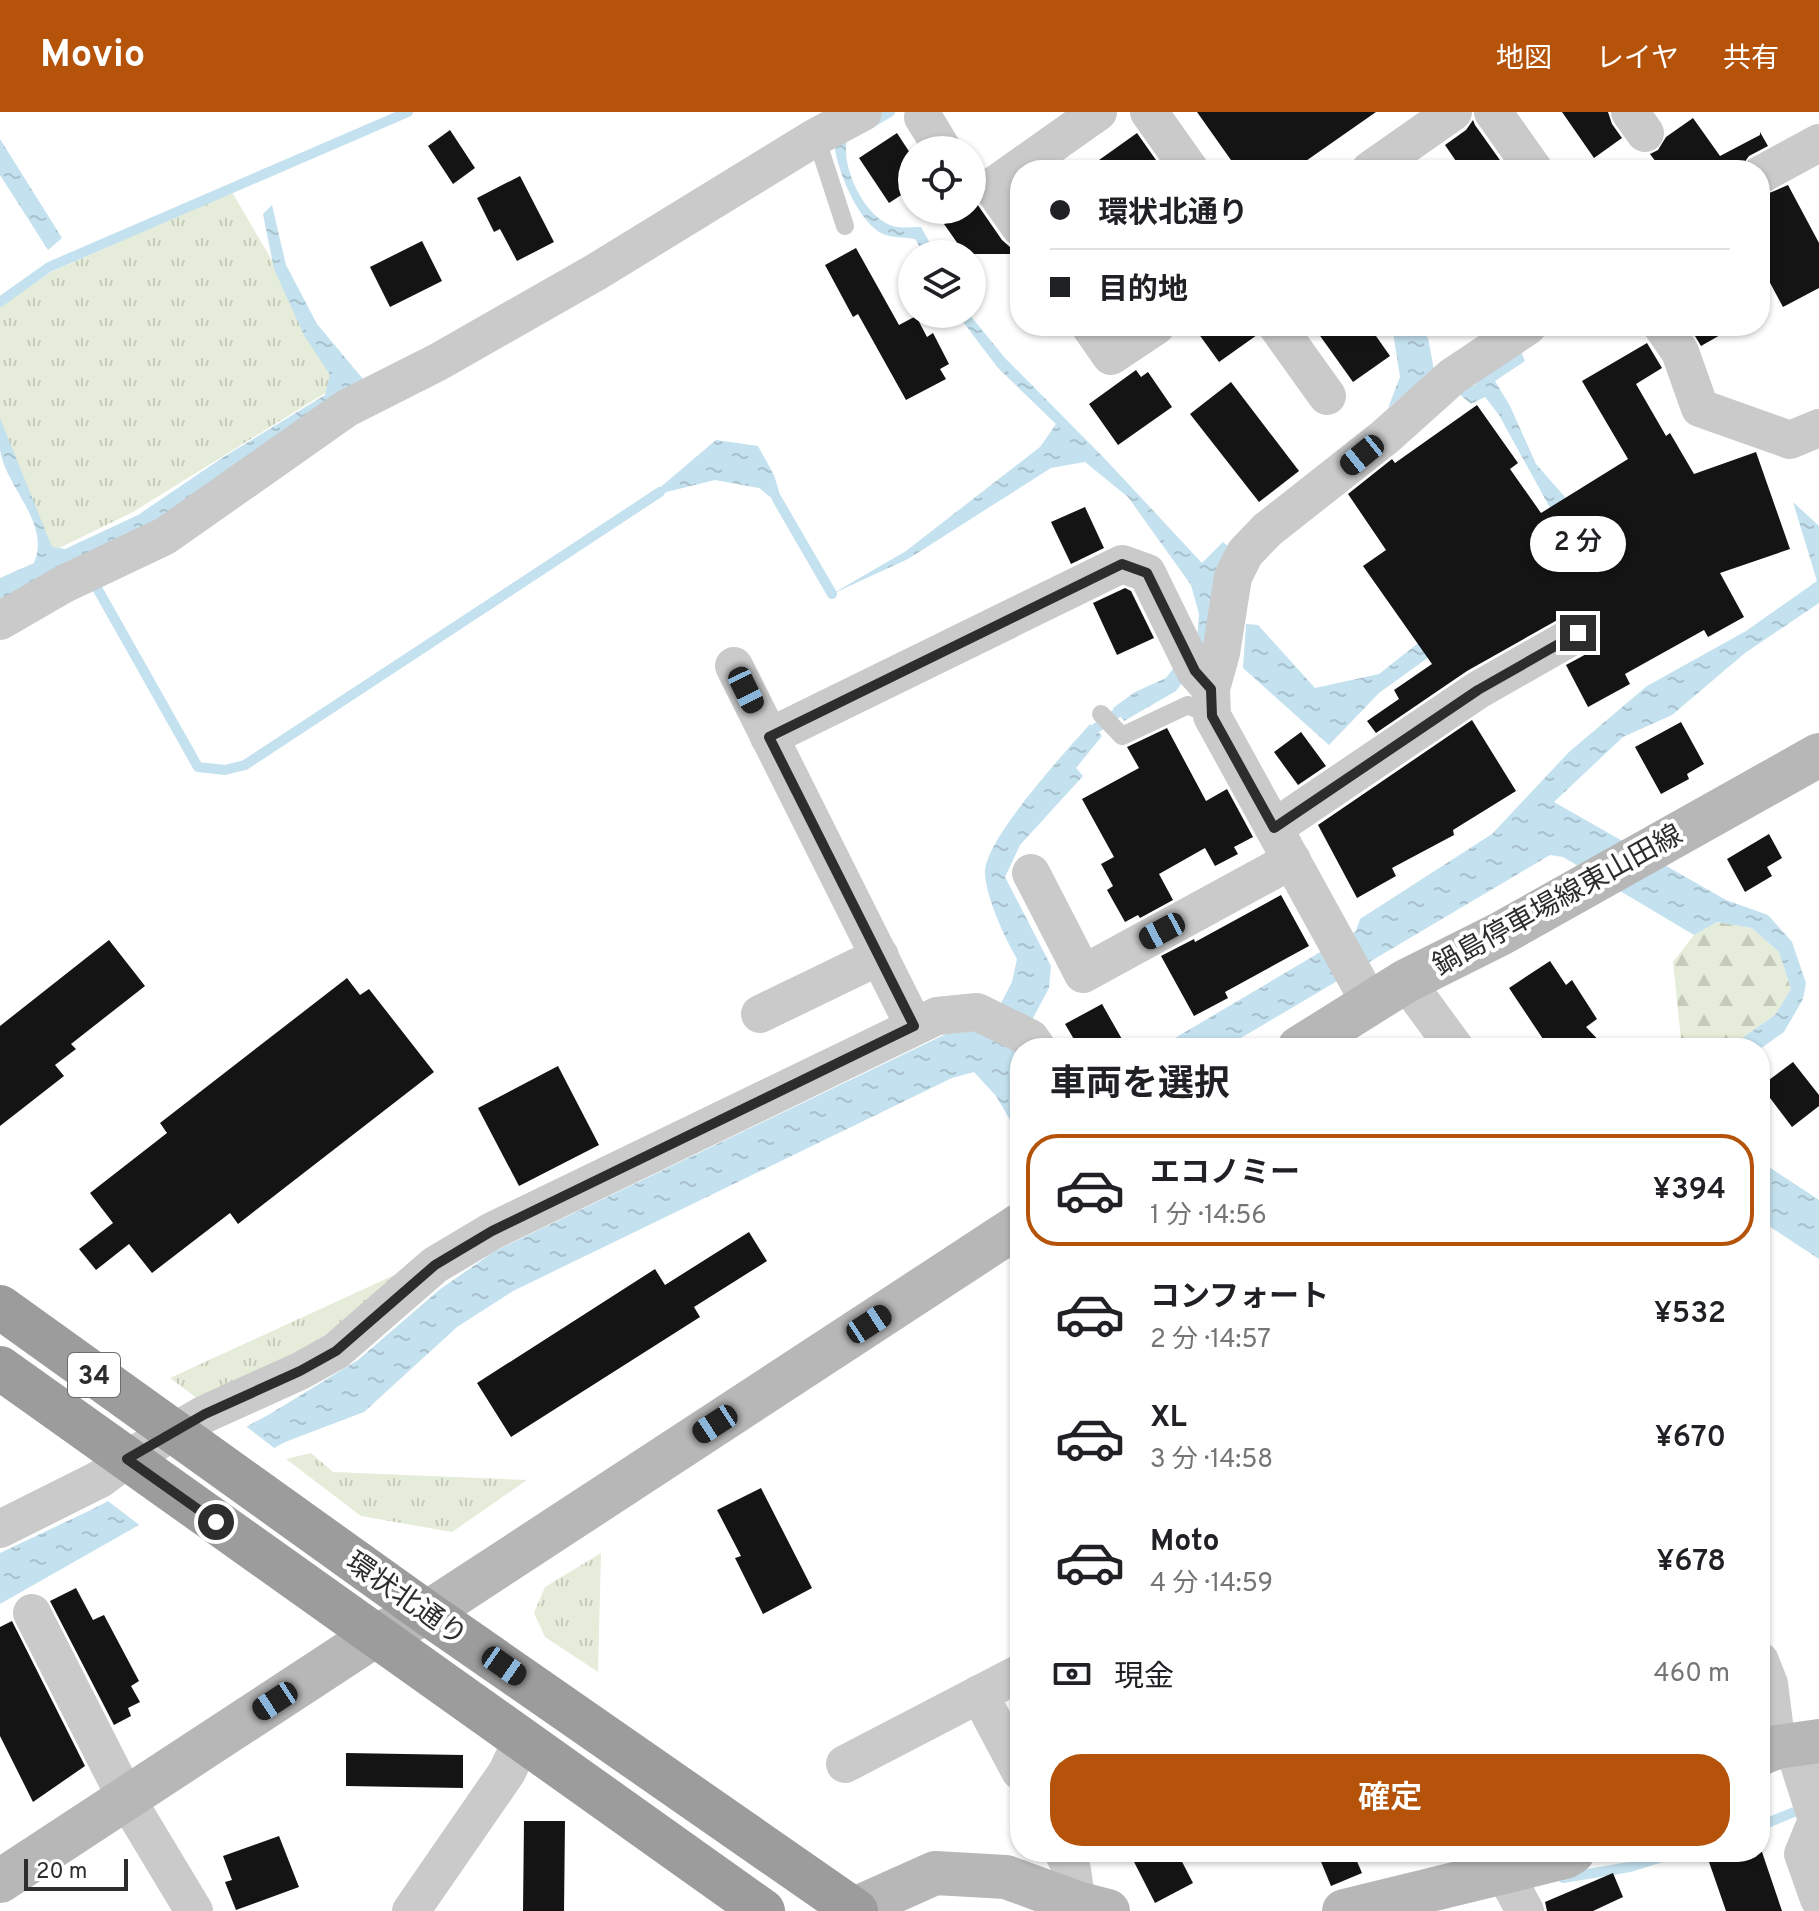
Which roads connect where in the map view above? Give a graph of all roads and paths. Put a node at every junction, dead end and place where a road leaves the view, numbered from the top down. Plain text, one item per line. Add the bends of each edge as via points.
1 (1098, 112) edge
2 (1149, 112) edge
3 (1453, 112) edge
4 (923, 117) dead end
5 (1512, 118) edge
6 (836, 126) edge
7 (935, 136) edge
8 (1814, 146) edge
9 (1015, 160) edge
10 (1183, 160) edge
11 (1384, 160) edge
12 (1530, 160) edge
13 (1010, 163) edge
14 (1770, 170) edge
15 (987, 176) edge
16 (1010, 213) edge
17 (845, 226) dead end
18 (1097, 336) edge
19 (1141, 336) edge
20 (1284, 336) edge
21 (1513, 336) edge
22 (1669, 336) edge
23 (1327, 396) dead end
24 (1819, 428) edge
25 (0, 621) edge
26 (1578, 633) dead end
27 (734, 666) dead end
28 (1208, 668) junction
29 (1106, 720) dead end
30 (769, 737) junction
31 (1819, 755) edge
32 (1274, 828) junction
33 (1292, 860) junction
34 (1031, 873) dead end
35 (880, 956) junction
36 (1377, 987) junction
37 (760, 1014) dead end
38 (914, 1026) junction
39 (1025, 1038) edge
40 (1312, 1038) edge
41 (1442, 1038) edge
42 (1010, 1232) edge
43 (0, 1307) edge
44 (0, 1368) edge
45 (181, 1437) junction
46 (134, 1463) junction
47 (0, 1529) edge
48 (32, 1613) dead end
49 (427, 1613) junction
50 (374, 1636) junction
51 (1010, 1678) edge
52 (1770, 1688) edge
53 (979, 1694) junction
54 (522, 1740) junction
55 (1787, 1747) edge
56 (1010, 1752) edge
57 (845, 1764) dead end
58 (126, 1798) junction
59 (1068, 1862) edge
60 (1554, 1862) edge
61 (0, 1881) edge
62 (1509, 1883) edge
63 (1819, 1899) edge
64 (1092, 1907) edge
65 (853, 1910) edge
66 (194, 1911) edge
67 (411, 1911) edge
68 (763, 1911) edge
69 (1344, 1911) edge

1 - 9 street
2 - 10 street
3 - 11 street
4 - 7 street
5 - 12 street
6 - 17 lane
6 - 25 street via 584,279 347,408 165,536
8 - 14 street
13 - 15 street
15 - 16 street
18 - 19 street via 1111,356
20 - 23 street
21 - 28 street via 1446,382 1245,553 1233,577
22 - 24 street via 1700,408 1790,440
26 - 32 street via 1478,690
27 - 30 street
28 - 29 lane via 1188,705 1122,736
28 - 30 street via 1147,573 1122,564
28 - 32 street
30 - 35 street
31 - 36 main road, 鍋島停車場線東山田線 via 1500,934
32 - 33 street
33 - 34 street via 1083,974
33 - 36 street via 1330,930
35 - 37 street
35 - 38 street
36 - 40 main road, 鍋島停車場線東山田線
36 - 41 street
38 - 39 street via 937,1016 977,1012
38 - 45 street via 492,1231 435,1265 336,1351 205,1414
42 - 49 main road
43 - 45 highway, 環状北通り / 34
44 - 46 highway, 環状北通り / 34
45 - 46 street
45 - 49 highway, 環状北通り / 34
46 - 47 street
46 - 50 highway, 環状北通り / 34
48 - 58 street
49 - 50 main road
49 - 65 highway, 環状北通り / 34
50 - 54 highway, 環状北通り / 34
50 - 58 main road
51 - 53 street
52 - 55 street
53 - 56 street
53 - 57 street
54 - 67 street via 507,1772
54 - 68 highway, 環状北通り / 34
55 - 63 street via 1812,1806 1803,1854
58 - 61 main road
58 - 66 street
59 - 64 street
60 - 62 main road
62 - 69 main road
64 - 65 main road via 1006,1877 935,1873

